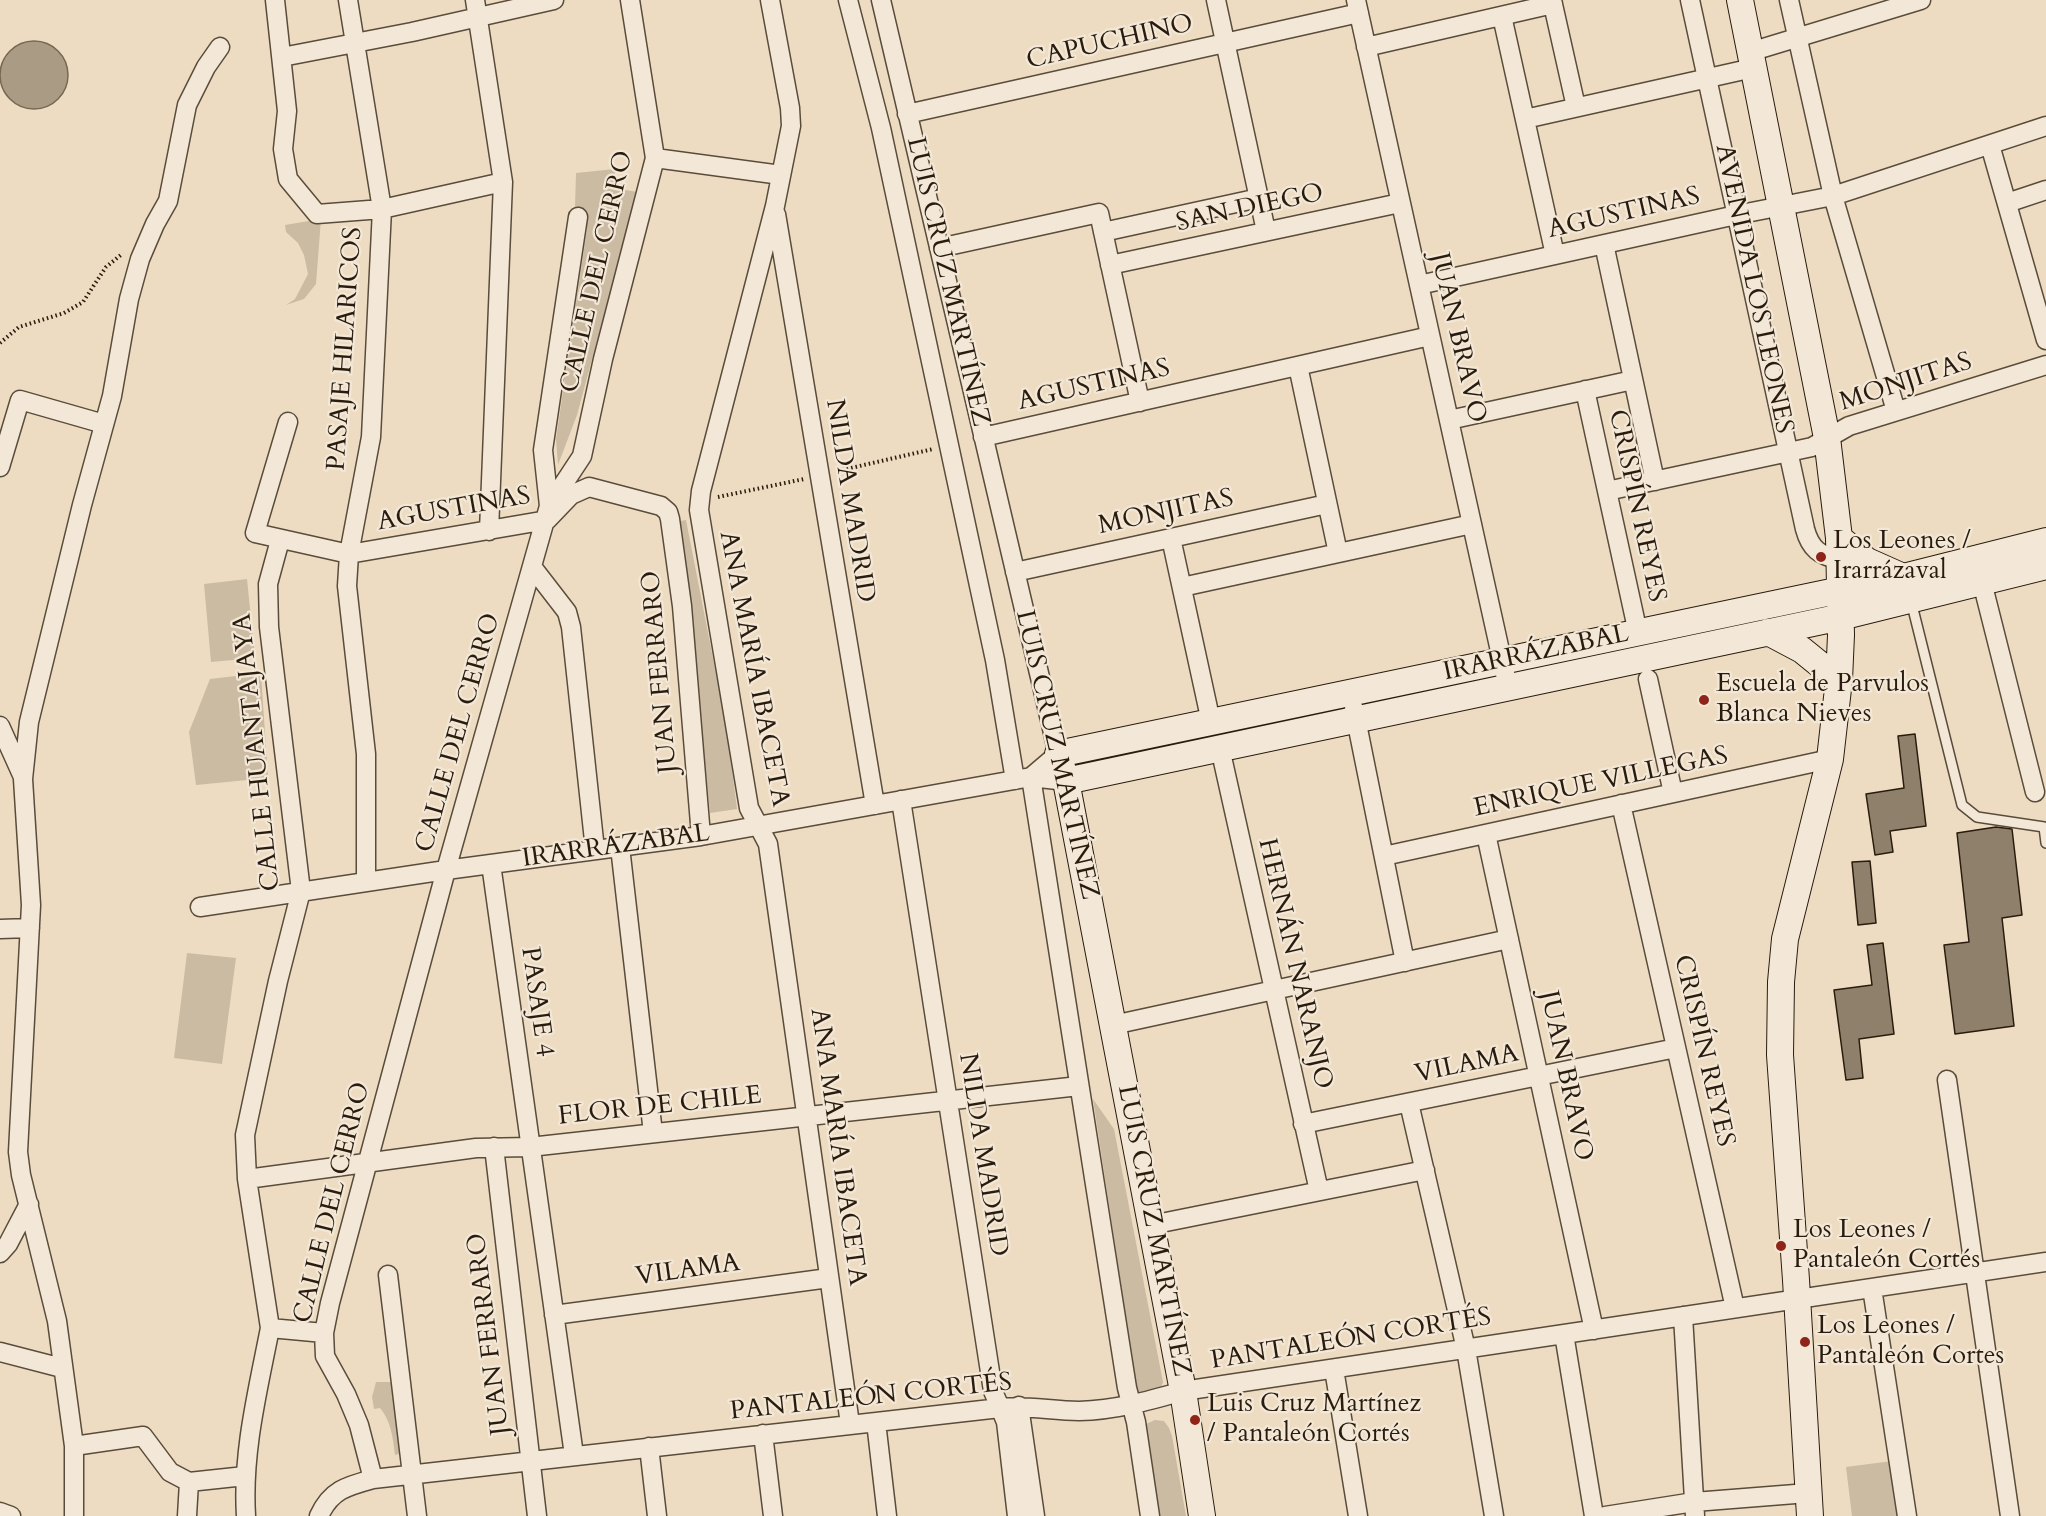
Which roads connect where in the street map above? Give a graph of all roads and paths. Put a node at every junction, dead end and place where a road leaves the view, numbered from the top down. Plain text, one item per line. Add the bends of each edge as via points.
1 (275, 0) edge
2 (348, 0) edge
3 (554, 0) edge
4 (630, 0) edge
5 (770, 0) edge
6 (848, 0) edge
7 (881, 0) edge
8 (1216, 0) edge
9 (1690, 0) edge
10 (1740, 0) edge
11 (1789, 0) edge
12 (1921, 0) edge
13 (1552, 2) edge
14 (1357, 7) edge
15 (477, 8) edge
16 (1502, 16) junction
17 (1798, 38) junction
18 (355, 43) junction
19 (1225, 43) junction
20 (1366, 47) junction
21 (220, 48) dead end
22 (282, 57) junction
23 (1752, 60) junction
24 (1707, 78) junction
25 (1576, 107) junction
26 (907, 114) junction
27 (1525, 119) junction
28 (2046, 126) edge
29 (1990, 145) junction
30 (655, 158) junction
31 (782, 175) junction
32 (503, 182) junction
33 (2046, 190) edge
34 (1833, 196) junction
35 (1259, 198) junction
36 (1400, 202) junction
37 (2007, 203) junction
38 (775, 206) junction
39 (1782, 206) junction
40 (382, 209) junction
41 (1736, 214) junction
42 (578, 218) dead end
43 (1266, 231) junction
44 (1103, 232) junction
45 (1604, 244) junction
46 (939, 248) junction
47 (124, 253) dead end
48 (1555, 255) junction
49 (1110, 265) junction
50 (1419, 285) junction
51 (1430, 336) junction
52 (2046, 340) edge
53 (0, 343) edge
54 (2046, 365) edge
55 (1298, 366) junction
56 (1633, 380) junction
57 (1585, 390) junction
58 (1140, 402) junction
59 (1896, 411) junction
60 (1449, 420) junction
61 (288, 422) dead end
62 (104, 424) junction
63 (983, 437) junction
64 (1827, 438) junction
65 (948, 445) junction
66 (1788, 453) junction
67 (0, 467) edge
68 (819, 476) junction
69 (1655, 481) junction
70 (1607, 491) junction
71 (699, 501) junction
72 (1328, 504) junction
73 (661, 506) joint
74 (548, 513) junction
75 (1472, 524) junction
76 (489, 531) junction
77 (1171, 538) junction
78 (280, 540) junction
79 (2046, 541) edge
80 (1840, 548) junction
81 (1338, 553) junction
82 (349, 554) junction
83 (2046, 566) edge
84 (533, 568) junction
85 (1015, 572) junction
86 (1982, 582) junction
87 (1182, 587) junction
88 (1907, 588) junction
89 (1841, 591) junction
90 (1841, 617) junction
91 (1768, 632) junction
92 (1638, 633) junction
93 (1502, 661) junction
94 (1648, 679) dead end
95 (1839, 680) junction
96 (1508, 687) junction
97 (1351, 693) junction
98 (1356, 719) junction
99 (1211, 722) junction
100 (0, 726) edge
101 (1220, 748) junction
102 (1058, 754) junction
103 (1830, 759) junction
104 (1023, 778) junction
105 (23, 779) junction
106 (1066, 781) junction
107 (2035, 792) dead end
108 (1672, 794) junction
109 (901, 800) junction
110 (1621, 804) junction
111 (874, 805) junction
112 (758, 826) junction
113 (1486, 834) junction
114 (701, 836) junction
115 (2046, 843) edge
116 (620, 847) junction
117 (595, 850) junction
118 (1384, 856) junction
119 (491, 864) junction
120 (446, 870) junction
121 (366, 882) junction
122 (301, 891) junction
123 (200, 907) dead end
124 (30, 928) junction
125 (0, 929) edge
126 (1509, 939) junction
127 (1405, 962) junction
128 (1274, 990) junction
129 (1113, 1025) junction
130 (1676, 1048) junction
131 (1539, 1076) junction
132 (1947, 1080) dead end
133 (1079, 1086) junction
134 (948, 1100) junction
135 (1409, 1103) junction
136 (806, 1116) junction
137 (1304, 1124) junction
138 (653, 1134) junction
139 (494, 1147) junction
140 (530, 1147) junction
141 (368, 1162) junction
142 (1425, 1170) junction
143 (247, 1179) junction
144 (1319, 1191) junction
145 (29, 1204) junction
146 (1151, 1224) junction
147 (0, 1253) edge
148 (2046, 1262) edge
149 (1975, 1272) junction
150 (387, 1275) dead end
151 (830, 1278) junction
152 (1872, 1288) junction
153 (1797, 1299) junction
154 (1736, 1308) junction
155 (554, 1315) junction
156 (1683, 1316) junction
157 (270, 1328) junction
158 (1594, 1330) junction
159 (324, 1333) junction
160 (1564, 1334) junction
161 (1466, 1349) junction
162 (0, 1352) edge
163 (62, 1368) junction
164 (1334, 1369) junction
165 (1183, 1391) junction
166 (1019, 1406) junction
167 (1132, 1406) junction
168 (1000, 1408) junction
169 (876, 1422) junction
170 (850, 1424) junction
171 (763, 1434) junction
172 (74, 1446) junction
173 (649, 1447) junction
174 (574, 1455) junction
175 (530, 1460) junction
176 (412, 1474) junction
177 (245, 1476) junction
178 (373, 1479) junction
179 (189, 1482) junction
180 (1809, 1505) edge
181 (1695, 1509) edge
182 (0, 1512) edge
183 (11, 1516) edge
184 (74, 1516) edge
185 (187, 1516) edge
186 (246, 1516) edge
187 (319, 1516) edge
188 (417, 1516) edge
189 (537, 1516) edge
190 (657, 1516) edge
191 (773, 1516) edge
192 (887, 1516) edge
193 (1017, 1516) edge
194 (1035, 1516) edge
195 (1150, 1516) edge
196 (1202, 1516) edge
197 (1358, 1516) edge
198 (1494, 1516) edge
199 (1594, 1516) edge
200 (1605, 1516) edge
201 (1907, 1516) edge
202 (2010, 1516) edge

1 - 22 street
2 - 18 street, PASAJE HILARICOS
3 - 15 street
4 - 30 street, CALLE DEL CERRO
5 - 31 street, ANA MARÍA IBACETA via 790,108 791,126
6 - 65 street, LUIS CRUZ MARTÍNEZ via 881,128
7 - 26 street, LUIS CRUZ MARTÍNEZ
8 - 19 street
9 - 24 street, AVENIDA LOS LEONES
10 - 23 street, AVENIDA LOS LEONES
11 - 17 street
12 - 17 street
13 - 16 street
13 - 25 street
14 - 19 street, CAPUCHINO
14 - 20 street, JUAN BRAVO
15 - 18 street
15 - 32 street
16 - 20 street
16 - 27 street
17 - 23 street
17 - 34 street
18 - 22 street
18 - 40 street, PASAJE HILARICOS
19 - 26 street, CAPUCHINO
19 - 35 street
20 - 36 street, JUAN BRAVO
21 - 62 street via 187,105 168,201 140,259 129,299
22 - 40 street via 287,111 283,149 288,179 317,214
23 - 24 street
23 - 39 street, AVENIDA LOS LEONES
24 - 25 street
24 - 41 street, AVENIDA LOS LEONES
25 - 27 street
26 - 46 street, LUIS CRUZ MARTÍNEZ
27 - 48 street
28 - 29 street, AGUSTINAS
29 - 34 street, AGUSTINAS
29 - 37 street
30 - 31 street
30 - 74 street, CALLE DEL CERRO via 582,456
31 - 38 street, ANA MARÍA IBACETA
32 - 40 street
32 - 76 street
33 - 37 street
34 - 39 street, AGUSTINAS
34 - 59 street
35 - 43 street
35 - 44 street, SAN DIEGO
36 - 43 street, SAN DIEGO
36 - 50 street, JUAN BRAVO
37 - 52 street
38 - 68 street, NILDA MADRID
38 - 71 street, ANA MARÍA IBACETA
39 - 41 street, AGUSTINAS
39 - 64 street, AVENIDA LOS LEONES
40 - 82 street, PASAJE HILARICOS via 371,437
41 - 45 street, AGUSTINAS
41 - 66 street, AVENIDA LOS LEONES
42 - 74 street via 543,450
43 - 49 street, SAN DIEGO
44 - 46 street via 1099,213
44 - 49 street
45 - 48 street, AGUSTINAS
45 - 56 street, CRISPÍN REYES
46 - 63 street, LUIS CRUZ MARTÍNEZ
47 - 53 path via 106,267 83,302 64,313 19,327
48 - 50 street, AGUSTINAS
49 - 58 street
50 - 51 street, JUAN BRAVO
51 - 55 street, AGUSTINAS
51 - 60 street, JUAN BRAVO
54 - 59 street, MONJITAS
55 - 58 street, AGUSTINAS
55 - 72 street
56 - 57 street
56 - 69 street, CRISPÍN REYES
57 - 60 street
57 - 70 street, CRISPÍN REYES
58 - 63 street, AGUSTINAS
59 - 64 street, MONJITAS via 1849,426
60 - 75 street, JUAN BRAVO
61 - 78 street via 255,533
62 - 67 street via 20,400
62 - 105 street via 29,722
63 - 85 street, LUIS CRUZ MARTÍNEZ
64 - 66 street, MONJITAS via 1812,447
64 - 80 street, AVENIDA LOS LEONES
65 - 68 path
65 - 104 street, LUIS CRUZ MARTÍNEZ
66 - 69 street, MONJITAS
66 - 80 street, AVENIDA LOS LEONES via 1811,545 1824,556
68 - 71 path
68 - 111 street, NILDA MADRID
69 - 70 street, MONJITAS
70 - 92 street, CRISPÍN REYES
71 - 112 street, ANA MARÍA IBACETA via 749,808
72 - 77 street, MONJITAS
72 - 81 street
73 - 74 street, AGUSTINAS via 589,487
73 - 114 street, JUAN FERRARO via 670,519 680,586
74 - 76 street, AGUSTINAS
74 - 84 street, CALLE DEL CERRO
75 - 81 street
75 - 93 street, JUAN BRAVO
76 - 82 street, AGUSTINAS
77 - 85 street, MONJITAS
77 - 87 street
78 - 82 street, AGUSTINAS
78 - 122 street, CALLE HUANTAJAYA via 268,584 269,627
79 - 88 street, IRARRÁZABAL
80 - 88 street
80 - 89 street, AVENIDA LOS LEONES
81 - 87 street
82 - 121 street, PASAJE HILARICOS via 347,586 366,754
83 - 86 street, IRARRÁZABAL
84 - 117 street via 567,612 571,627
84 - 120 street, CALLE DEL CERRO
85 - 102 street, LUIS CRUZ MARTÍNEZ
86 - 88 street, IRARRÁZABAL
86 - 107 street
87 - 99 street
88 - 89 street, IRARRÁZABAL
88 - 90 street, IRARRÁZABAL
88 - 115 lane via 1962,805 1977,817 2044,827
89 - 90 street, AVENIDA LOS LEONES
89 - 92 street, IRARRÁZABAL
90 - 91 street, IRARRÁZABAL
90 - 95 street, AVENIDA LOS LEONES
91 - 95 street via 1802,650
91 - 96 street, IRARRÁZABAL
92 - 93 street, IRARRÁZABAL
93 - 96 street, JUAN BRAVO
93 - 97 street, IRARRÁZABAL
94 - 108 street
95 - 103 street, AVENIDA LOS LEONES
96 - 98 street, IRARRÁZABAL
97 - 98 street
97 - 99 street, IRARRÁZABAL
98 - 101 street, IRARRÁZABAL
98 - 118 street
99 - 102 street, IRARRÁZABAL
100 - 105 street
101 - 106 street, IRARRÁZABAL
101 - 128 street, HERNÁN NARANJO
102 - 104 street, IRARRÁZABAL
102 - 106 street, LUIS CRUZ MARTÍNEZ
103 - 108 street, ENRIQUE VILLEGAS
103 - 153 street, AVENIDA LOS LEONES via 1785,939 1781,982 1780,1055
104 - 106 street, IRARRÁZABAL
104 - 109 street, IRARRÁZABAL
104 - 133 street, LUIS CRUZ MARTÍNEZ
105 - 124 street
106 - 129 street, LUIS CRUZ MARTÍNEZ
108 - 110 street, ENRIQUE VILLEGAS
109 - 111 street, IRARRÁZABAL
109 - 134 street, NILDA MADRID
110 - 113 street, ENRIQUE VILLEGAS
110 - 130 street, CRISPÍN REYES
111 - 112 street, IRARRÁZABAL
112 - 114 street, IRARRÁZABAL
112 - 136 street, ANA MARÍA IBACETA via 768,844
113 - 118 street, ENRIQUE VILLEGAS
113 - 126 street, JUAN BRAVO
114 - 116 street, IRARRÁZABAL
116 - 117 street, IRARRÁZABAL
116 - 138 street
117 - 119 street, IRARRÁZABAL
118 - 127 street
119 - 120 street, IRARRÁZABAL
119 - 140 street, PASAJE 4
120 - 121 street, IRARRÁZABAL
120 - 141 street, CALLE DEL CERRO
121 - 122 street, IRARRÁZABAL
122 - 123 street, IRARRÁZABAL
122 - 143 street, CALLE HUANTAJAYA via 245,1135
124 - 125 street
124 - 145 street via 18,1152
126 - 127 street
126 - 131 street, JUAN BRAVO
127 - 128 street
128 - 129 street
128 - 137 street, HERNÁN NARANJO
129 - 146 street, LUIS CRUZ MARTÍNEZ
130 - 131 street, VILAMA
130 - 154 street, CRISPÍN REYES
131 - 135 street, VILAMA
131 - 158 street, JUAN BRAVO
132 - 149 street
133 - 134 street, FLOR DE CHILE
133 - 167 street, LUIS CRUZ MARTÍNEZ
134 - 136 street, FLOR DE CHILE
134 - 168 street, NILDA MADRID via 993,1391
135 - 137 street, VILAMA
135 - 142 street
136 - 138 street, FLOR DE CHILE
136 - 151 street, ANA MARÍA IBACETA
137 - 144 street, HERNÁN NARANJO
138 - 140 street, FLOR DE CHILE
139 - 140 street, FLOR DE CHILE
139 - 141 street, FLOR DE CHILE
139 - 175 street, JUAN FERRARO
140 - 155 street
141 - 143 street, FLOR DE CHILE
141 - 159 street, CALLE DEL CERRO
142 - 144 street
142 - 161 street
143 - 157 street, CALLE HUANTAJAYA
144 - 146 street
145 - 147 street
145 - 163 street via 57,1321
146 - 165 street, LUIS CRUZ MARTÍNEZ
148 - 149 street, PANTALEÓN CORTÉS
149 - 152 street, PANTALEÓN CORTÉS
149 - 202 street
150 - 176 street
151 - 155 street, VILAMA
151 - 170 street, ANA MARÍA IBACETA
152 - 153 street, PANTALEÓN CORTÉS
152 - 201 street
153 - 154 street, PANTALEÓN CORTÉS
153 - 180 street, AVENIDA LOS LEONES
154 - 156 street, PANTALEÓN CORTÉS
155 - 174 street
156 - 158 street, PANTALEÓN CORTÉS
156 - 181 street
157 - 159 street
157 - 177 street, CALLE HUANTAJAYA
158 - 160 street, PANTALEÓN CORTÉS
159 - 178 street, CALLE DEL CERRO via 325,1356 359,1425
160 - 161 street, PANTALEÓN CORTÉS
160 - 199 street
161 - 164 street, PANTALEÓN CORTÉS
161 - 198 street
162 - 163 street
163 - 172 street
164 - 165 street, PANTALEÓN CORTÉS
164 - 197 street
165 - 167 street, PANTALEÓN CORTÉS
165 - 196 street, LUIS CRUZ MARTÍNEZ
166 - 167 street, PANTALEÓN CORTÉS via 1076,1411
166 - 168 street, PANTALEÓN CORTÉS
166 - 194 street
167 - 195 street, LUIS CRUZ MARTÍNEZ
168 - 169 street, PANTALEÓN CORTÉS
168 - 193 street, NILDA MADRID via 1006,1422
169 - 170 street, PANTALEÓN CORTÉS
169 - 192 street
170 - 171 street, PANTALEÓN CORTÉS
171 - 173 street, PANTALEÓN CORTÉS
171 - 191 street
172 - 179 street via 143,1436 170,1472
172 - 184 street
173 - 174 street, PANTALEÓN CORTÉS
173 - 190 street
174 - 175 street, PANTALEÓN CORTÉS
175 - 176 street, PANTALEÓN CORTÉS
175 - 189 street, JUAN FERRARO
176 - 178 street, PANTALEÓN CORTÉS
176 - 188 street
177 - 179 street
177 - 186 street, CALLE HUANTAJAYA
178 - 187 street, PANTALEÓN CORTÉS via 346,1486 327,1500
179 - 185 street
180 - 181 street
181 - 200 street
182 - 183 street

